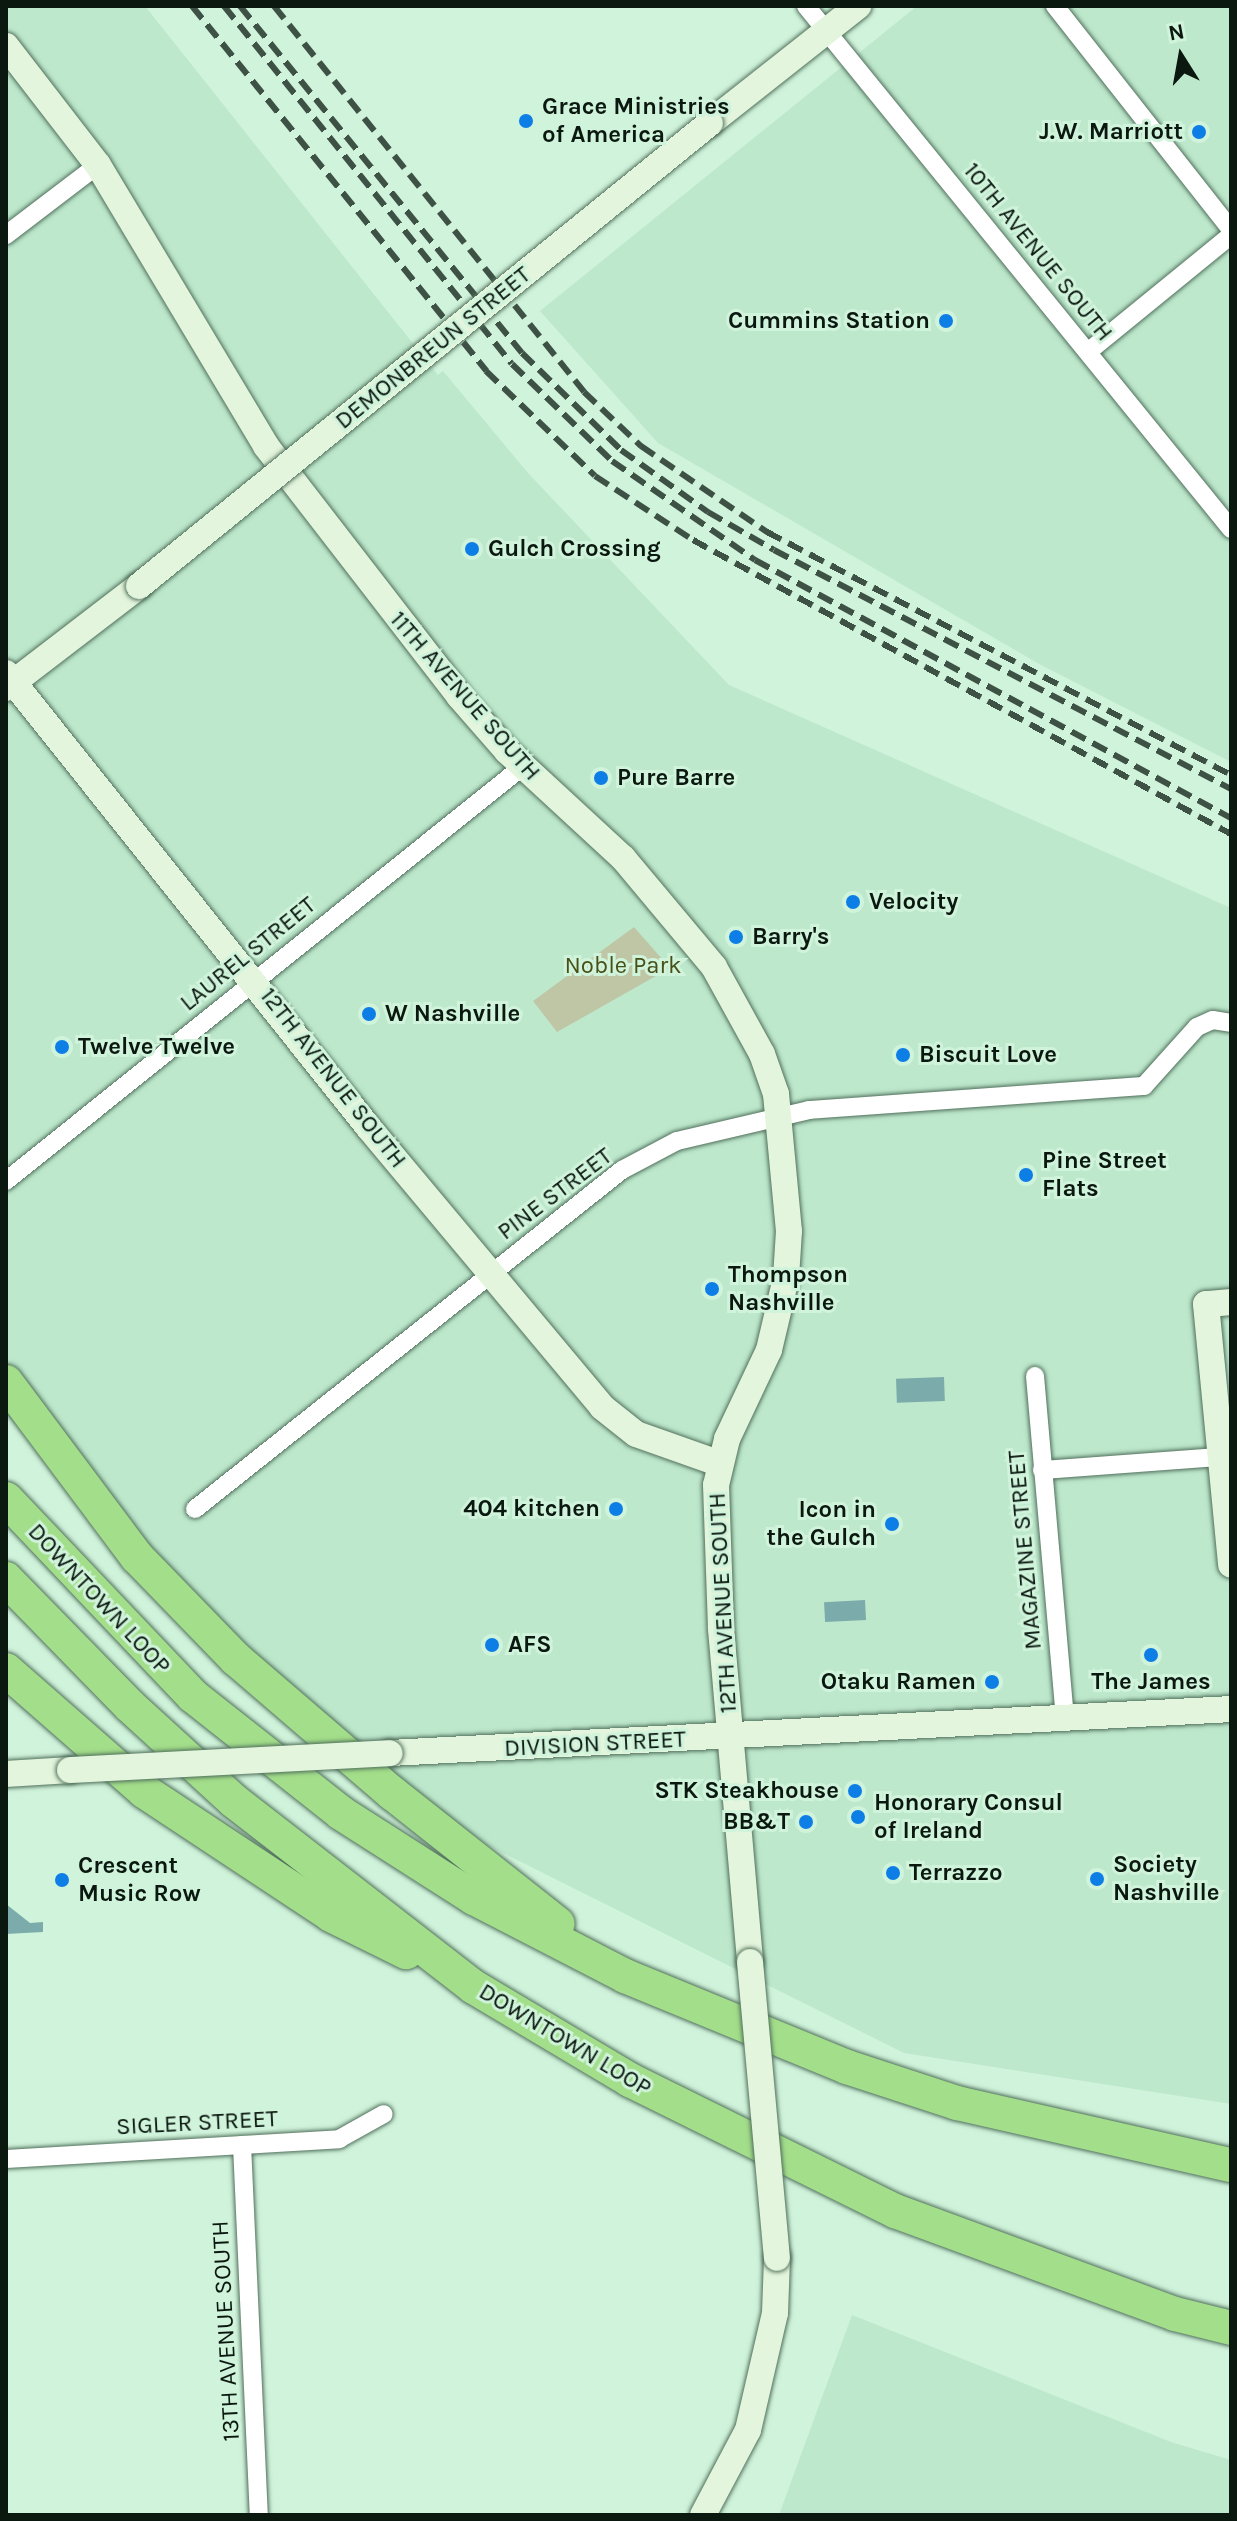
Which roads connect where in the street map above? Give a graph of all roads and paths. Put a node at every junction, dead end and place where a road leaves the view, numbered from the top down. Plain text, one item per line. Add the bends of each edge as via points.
1 (806, 6) edge
2 (858, 6) edge
3 (1055, 6) edge
4 (826, 31) junction
5 (6, 46) edge
6 (98, 165) junction
7 (1231, 233) edge
8 (6, 235) edge
9 (1089, 351) junction
10 (1231, 529) edge
11 (8, 681) edge
12 (522, 767) junction
13 (254, 979) junction
14 (1231, 1023) edge
15 (778, 1115) junction
16 (6, 1181) edge
17 (491, 1272) junction
18 (1218, 1303) edge
19 (1035, 1376) dead end
20 (6, 1382) edge
21 (1220, 1457) junction
22 (718, 1463) junction
23 (1042, 1470) junction
24 (6, 1499) edge
25 (195, 1509) dead end
26 (1231, 1565) edge
27 (6, 1579) edge
28 (6, 1670) edge
29 (1231, 1709) edge
30 (1065, 1719) junction
31 (730, 1737) junction
32 (6, 1774) edge
33 (625, 1976) junction
34 (474, 1987) junction
35 (384, 2114) dead end
36 (242, 2145) junction
37 (6, 2159) edge
38 (1231, 2165) edge
39 (1231, 2328) edge
40 (259, 2515) edge
41 (703, 2515) edge

1 - 4 street, 10TH AVENUE SOUTH
2 - 4 main road, DEMONBREUN STREET
3 - 7 street
4 - 9 street, 10TH AVENUE SOUTH
4 - 11 main road, DEMONBREUN STREET, bridge via 139,586
5 - 6 main road, 11TH AVENUE SOUTH
6 - 8 street
6 - 12 main road, 11TH AVENUE SOUTH via 266,446 428,659
7 - 9 street
9 - 10 street, 10TH AVENUE SOUTH
11 - 13 main road, 12TH AVENUE SOUTH
12 - 13 street, LAUREL STREET
12 - 15 main road, 11TH AVENUE SOUTH via 623,858 714,967 762,1054
13 - 16 street, LAUREL STREET
13 - 17 main road, 12TH AVENUE SOUTH via 369,1128
14 - 15 street, PINE STREET via 1213,1020 1197,1027 1144,1086
15 - 17 street, PINE STREET via 677,1141 622,1170
15 - 22 main road, 11TH AVENUE SOUTH via 789,1231 786,1278 769,1350
17 - 22 main road, 12TH AVENUE SOUTH via 602,1407 636,1434
17 - 25 street, PINE STREET
18 - 21 main road
19 - 23 street, MAGAZINE STREET
20 - 33 highway via 137,1557 236,1659 392,1793
21 - 23 street
21 - 26 main road
22 - 31 main road, 12TH AVENUE SOUTH
23 - 30 street, MAGAZINE STREET
24 - 33 highway, DOWNTOWN LOOP via 193,1696 341,1813 474,1898
27 - 34 highway, DOWNTOWN LOOP via 130,1706 234,1801
28 - 34 highway via 144,1791 331,1915
29 - 30 main road, DIVISION STREET
30 - 31 main road, DIVISION STREET
31 - 32 main road, DIVISION STREET, bridge
31 - 41 main road, 12TH AVENUE SOUTH, bridge via 777,2258 775,2313 748,2430
33 - 38 highway, DOWNTOWN LOOP via 847,2067 957,2103
34 - 39 highway, DOWNTOWN LOOP via 643,2087 895,2211 1175,2314
35 - 36 street, SIGLER STREET via 339,2139
36 - 37 street, SIGLER STREET
36 - 40 street, 13TH AVENUE SOUTH

